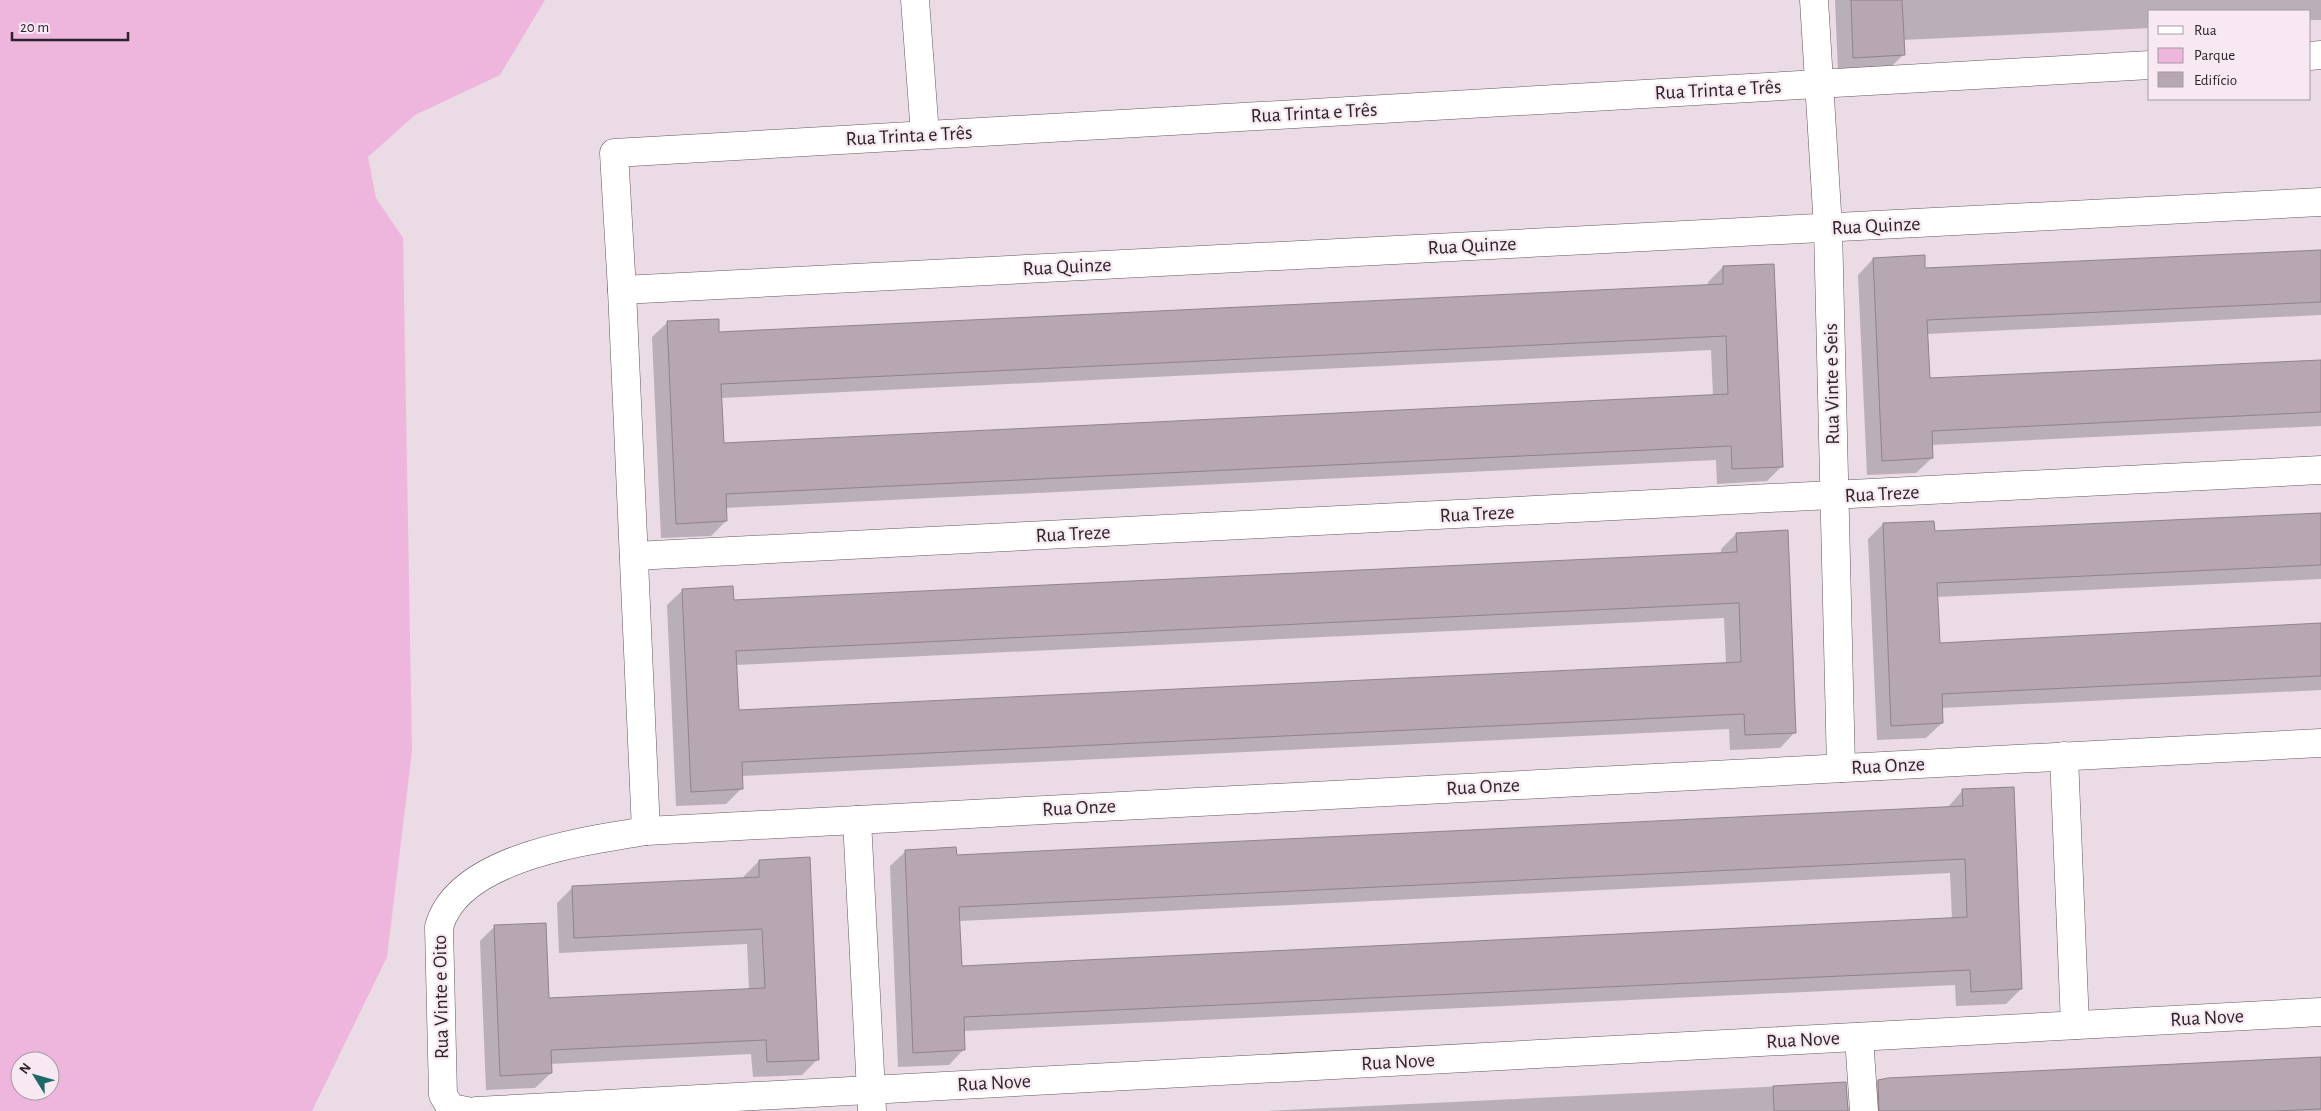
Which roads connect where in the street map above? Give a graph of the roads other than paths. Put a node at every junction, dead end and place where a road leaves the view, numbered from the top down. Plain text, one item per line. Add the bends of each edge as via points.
1 (915, 0) edge
2 (1814, 0) edge
3 (2148, 65) edge
4 (1819, 84) junction
5 (925, 135) junction
6 (2321, 202) edge
7 (1828, 228) junction
8 (622, 290) junction
9 (2321, 470) edge
10 (1835, 496) junction
11 (634, 556) junction
12 (2321, 743) edge
13 (2064, 756) junction
14 (1841, 768) junction
15 (857, 820) junction
16 (646, 831) junction
17 (2321, 1012) edge
18 (2075, 1025) junction
19 (1859, 1037) junction
20 (871, 1100) edge
21 (467, 1111) edge
22 (476, 1111) edge
23 (1864, 1111) edge

1 - 5 street
2 - 4 street, Rua Vinte e Seis
3 - 4 street, Rua Trinta e Três
4 - 5 street, Rua Trinta e Três
4 - 7 street, Rua Vinte e Seis
5 - 8 street, Rua Trinta e Três via 614,153
6 - 7 street, Rua Quinze
7 - 8 street, Rua Quinze
7 - 10 street, Rua Vinte e Seis
8 - 11 street
9 - 10 street, Rua Treze
10 - 11 street, Rua Treze
10 - 14 street, Rua Vinte e Seis
11 - 16 street
12 - 13 street, Rua Onze
13 - 14 street, Rua Onze
13 - 18 street
14 - 15 street, Rua Onze
15 - 16 street, Rua Onze
15 - 20 street
16 - 21 street, Rua Vinte e Oito via 562,845 521,858 492,871 464,890 443,914 439,927 443,1095 451,1108
17 - 18 street, Rua Nove
18 - 19 street, Rua Nove
19 - 20 street, Rua Nove
19 - 23 street
20 - 22 street, Rua Nove

